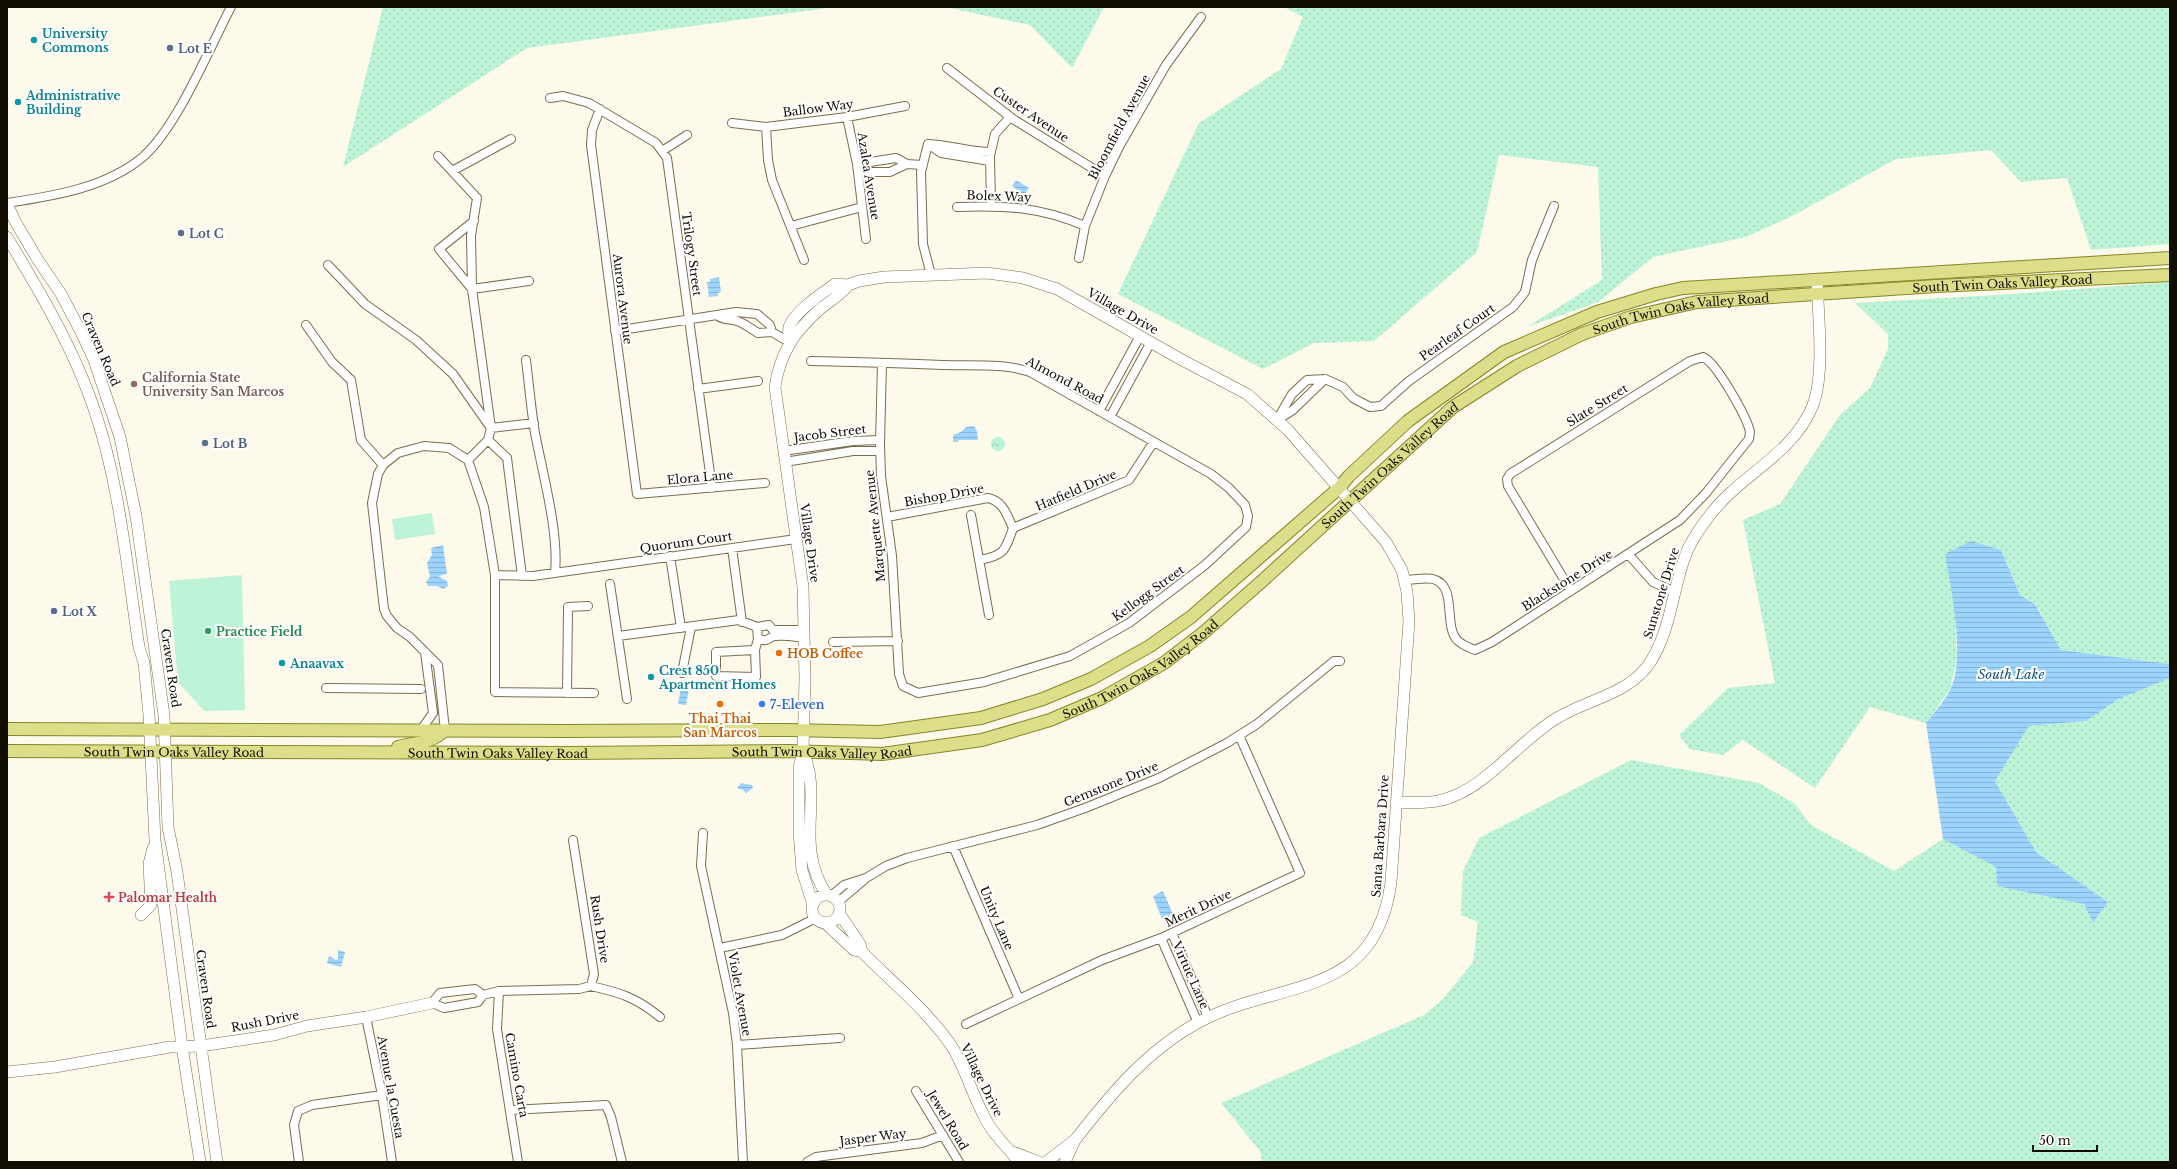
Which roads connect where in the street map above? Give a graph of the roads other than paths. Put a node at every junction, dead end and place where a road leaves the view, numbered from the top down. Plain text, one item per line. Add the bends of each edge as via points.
1 (231, 7) edge
2 (1201, 17) dead end
3 (947, 68) dead end
4 (550, 98) dead end
5 (905, 106) dead end
6 (600, 110) junction
7 (847, 117) junction
8 (1010, 117) junction
9 (732, 123) dead end
10 (766, 127) junction
11 (686, 134) dead end
12 (511, 139) dead end
13 (928, 144) junction
14 (966, 149) junction
15 (662, 151) junction
16 (991, 152) junction
17 (438, 156) dead end
18 (962, 158) junction
19 (880, 160) junction
20 (990, 161) junction
21 (907, 164) junction
22 (922, 166) junction
23 (858, 168) junction
24 (452, 171) junction
25 (881, 172) junction
26 (1105, 176) junction
27 (7, 203) edge
28 (991, 206) junction
29 (1554, 206) dead end
30 (862, 207) junction
31 (957, 207) dead end
32 (474, 221) junction
33 (791, 226) junction
34 (1085, 226) junction
35 (7, 237) edge
36 (866, 238) dead end
37 (1079, 258) dead end
38 (2170, 258) edge
39 (804, 260) dead end
40 (328, 264) dead end
41 (931, 275) junction
42 (2170, 275) edge
43 (1817, 280) junction
44 (529, 281) dead end
45 (472, 289) junction
46 (1817, 293) junction
47 (750, 314) junction
48 (718, 316) junction
49 (689, 320) junction
50 (747, 325) junction
51 (306, 326) dead end
52 (615, 331) junction
53 (772, 332) junction
54 (1140, 336) junction
55 (789, 342) junction
56 (1151, 342) junction
57 (526, 360) dead end
58 (811, 361) dead end
59 (882, 362) junction
60 (1325, 379) junction
61 (758, 381) dead end
62 (1299, 388) junction
63 (698, 389) junction
64 (1308, 395) junction
65 (1099, 411) junction
66 (1110, 417) junction
67 (1277, 420) junction
68 (534, 423) junction
69 (491, 428) junction
70 (1749, 439) joint
71 (488, 440) junction
72 (880, 440) junction
73 (1153, 443) junction
74 (880, 451) junction
75 (784, 456) junction
76 (468, 460) junction
77 (384, 465) junction
78 (765, 483) dead end
79 (712, 488) junction
80 (1339, 488) junction
81 (637, 494) joint
82 (1351, 502) junction
83 (971, 515) dead end
84 (1248, 516) joint
85 (887, 517) junction
86 (1013, 528) junction
87 (796, 539) junction
88 (732, 548) junction
89 (1629, 555) junction
90 (670, 556) junction
91 (979, 560) junction
92 (555, 573) junction
93 (495, 575) junction
94 (522, 576) junction
95 (1405, 580) junction
96 (610, 584) dead end
97 (1571, 591) junction
98 (1675, 592) junction
99 (588, 606) dead end
100 (989, 615) dead end
101 (742, 622) junction
102 (691, 627) junction
103 (757, 627) junction
104 (681, 628) junction
105 (805, 634) junction
106 (618, 636) junction
107 (758, 639) junction
108 (898, 641) junction
109 (833, 642) dead end
110 (755, 650) junction
111 (425, 652) junction
112 (1340, 661) dead end
113 (682, 673) dead end
114 (903, 686) joint
115 (326, 688) dead end
116 (422, 689) dead end
117 (567, 693) junction
118 (594, 693) dead end
119 (626, 700) dead end
120 (149, 728) junction
121 (165, 728) junction
122 (7, 729) edge
123 (421, 730) junction
124 (445, 730) junction
125 (803, 730) junction
126 (1239, 735) junction
127 (7, 750) edge
128 (151, 750) junction
129 (166, 750) junction
130 (383, 751) junction
131 (803, 752) junction
132 (1396, 802) junction
133 (703, 833) dead end
134 (154, 840) junction
135 (573, 840) dead end
136 (953, 846) junction
137 (834, 902) junction
138 (813, 905) junction
139 (141, 915) dead end
140 (820, 920) junction
141 (1172, 933) junction
142 (1161, 938) junction
143 (720, 948) junction
144 (862, 952) junction
145 (1182, 956) junction
146 (1171, 961) junction
147 (591, 986) junction
148 (463, 991) junction
149 (499, 991) junction
150 (483, 995) junction
151 (1019, 999) junction
152 (432, 1003) junction
153 (465, 1005) junction
154 (660, 1016) dead end
155 (366, 1017) junction
156 (1203, 1020) junction
157 (966, 1024) dead end
158 (840, 1038) dead end
159 (737, 1045) junction
160 (182, 1046) junction
161 (201, 1046) junction
162 (7, 1072) edge
163 (916, 1091) dead end
164 (382, 1095) junction
165 (511, 1110) junction
166 (942, 1135) junction
167 (1075, 1140) junction
168 (1010, 1151) junction
169 (200, 1162) edge
170 (217, 1162) edge
171 (299, 1162) edge
172 (392, 1162) edge
173 (518, 1162) edge
174 (622, 1162) edge
175 (744, 1162) edge
176 (806, 1162) edge
177 (959, 1162) edge
178 (1019, 1162) edge
179 (1039, 1162) edge
180 (1046, 1162) edge
181 (1050, 1162) edge
182 (1065, 1162) edge

1 - 27 street via 174,117 144,156 123,171 98,183
2 - 26 street, Bloomfield Avenue via 1166,65
3 - 8 street, Custer Avenue
4 - 6 street, Trilogy Street via 563,96 589,103
5 - 7 street, Ballow Way
6 - 15 street, Trilogy Street via 656,143
6 - 52 street, Aurora Avenue via 592,130 591,145
7 - 10 street, Ballow Way
7 - 23 street, Azalea Avenue
8 - 16 street via 995,134
8 - 26 street, Custer Avenue
9 - 10 street, Ballow Way
10 - 33 street via 772,180
11 - 15 street
12 - 24 street
13 - 14 street via 952,145
13 - 18 street via 941,153
13 - 22 street
14 - 16 street
14 - 18 street
15 - 49 street, Trilogy Street via 667,158
16 - 20 street
17 - 24 street
18 - 20 street
19 - 21 street via 896,158
19 - 23 street
19 - 25 street
20 - 28 street
21 - 22 street
21 - 25 street via 890,172
22 - 41 street via 923,244
23 - 25 street
23 - 30 street, Azalea Avenue
24 - 32 street via 477,198
26 - 34 street, Bloomfield Avenue
27 - 121 street, Craven Road via 16,223 61,294 94,360 113,412 129,475
28 - 31 street, Bolex Way
28 - 34 street, Bolex Way via 1031,208 1062,216
29 - 60 street, Pearleaf Court via 1532,260 1525,292 1513,307 1409,381 1381,406 1370,407 1353,398 1343,387
30 - 33 street
30 - 36 street, Azalea Avenue
32 - 45 street via 471,236
32 - 45 street via 439,249
33 - 39 street
34 - 37 street, Bloomfield Avenue
35 - 120 street via 64,336 101,429 115,486 139,647 144,663
38 - 43 main road, South Twin Oaks Valley Road
40 - 69 street via 365,304 416,340 453,374
41 - 54 street, Village Drive via 987,273 1023,278 1057,289
41 - 55 street, Village Drive via 884,277 848,285 835,284 814,299 789,327
42 - 46 main road, South Twin Oaks Valley Road
43 - 46 street, Sunstone Drive
43 - 80 main road, South Twin Oaks Valley Road via 1683,288 1597,312 1504,352 1408,421
44 - 45 street
45 - 69 street
46 - 82 main road, South Twin Oaks Valley Road via 1696,302 1631,317 1582,334 1517,366 1454,407
46 - 98 street, Sunstone Drive via 1819,359 1813,404 1800,430 1781,452 1724,498 1699,528 1688,550
47 - 48 street via 724,312
47 - 50 street
47 - 53 street via 757,314 770,325
48 - 49 street
48 - 50 street via 723,320 734,320
49 - 52 street
49 - 63 street, Trilogy Street
50 - 53 street via 758,333
51 - 77 street via 332,362 351,380 361,440
52 - 81 street, Aurora Avenue
53 - 55 street
54 - 56 street, Village Drive
54 - 65 street
55 - 75 street, Village Drive via 778,366 775,387
56 - 66 street
56 - 67 street, Village Drive via 1247,394
57 - 68 street
58 - 59 street, Almond Road
59 - 65 street, Almond Road via 1018,368 1042,378
59 - 72 street, Marquette Avenue
60 - 62 street via 1307,380
60 - 64 street
61 - 63 street
62 - 64 street
62 - 67 street via 1292,394
63 - 79 street, Trilogy Street
64 - 67 street via 1293,410
65 - 66 street, Almond Road
66 - 73 street, Almond Road
67 - 80 street, Village Drive
68 - 69 street
68 - 92 street via 552,528
69 - 71 street
70 - 89 street, Blackstone Drive via 1686,515
70 - 97 street, Slate Street via 1749,428 1719,372 1710,359 1703,356 1690,361 1514,472 1507,479 1508,486
71 - 76 street
71 - 94 street via 507,458
72 - 74 street, Marquette Avenue
72 - 75 street, Jacob Street via 853,441
73 - 84 street, Almond Road via 1211,474 1245,505
73 - 86 street, Hatfield Drive via 1129,480
74 - 75 street, Jacob Street
74 - 85 street, Marquette Avenue
75 - 87 street, Village Drive
76 - 77 street via 449,448 424,446 398,453
76 - 93 street via 484,507
77 - 111 street via 378,474 372,503 384,609 397,628
78 - 79 street, Elora Lane
79 - 81 street, Elora Lane
80 - 82 street, Village Drive
80 - 125 main road, South Twin Oaks Valley Road via 1191,617 1150,646 1091,679 1043,699 982,718 880,732
82 - 95 street, Santa Barbara Drive via 1386,542
82 - 131 main road, South Twin Oaks Valley Road via 1164,663 1102,698 1050,720 982,740 882,754
83 - 91 street
84 - 114 street, Kellogg Street via 1246,527 1205,565 1129,623 1070,656 984,682 918,693
85 - 86 street, Bishop Drive via 988,498 996,500 1004,508
85 - 108 street, Marquette Avenue
86 - 91 street via 1002,553 997,557
87 - 88 street, Quorum Court
87 - 105 street, Village Drive via 804,587
88 - 90 street, Quorum Court
88 - 101 street
89 - 97 street, Blackstone Drive
89 - 98 street via 1653,582
90 - 92 street, Quorum Court
90 - 104 street
91 - 100 street
92 - 94 street, Quorum Court
93 - 94 street, Quorum Court
93 - 117 street via 495,692
95 - 97 street, Blackstone Drive via 1432,579 1440,583 1446,592 1455,638 1464,646 1475,650 1492,642
95 - 132 street, Santa Barbara Drive via 1409,621
96 - 106 street
98 - 132 street, Sunstone Drive via 1670,619 1661,643 1641,676 1628,685 1556,718 1503,762 1455,796 1437,801
99 - 117 street via 568,607
101 - 102 street via 739,620
101 - 103 street
102 - 104 street
102 - 113 street
103 - 105 street via 769,625 773,630
103 - 107 street
104 - 106 street
105 - 107 street via 776,636 766,641
105 - 125 street, Village Drive
106 - 119 street
107 - 110 street
108 - 109 street
108 - 114 street, Marquette Avenue via 899,674
110 - 110 street via 756,677 716,676 716,652
111 - 123 street via 433,713
111 - 124 street via 438,665
112 - 126 street, Gemstone Drive via 1334,661 1257,724
115 - 116 street
117 - 118 street
120 - 121 main road, South Twin Oaks Valley Road
120 - 122 main road, South Twin Oaks Valley Road
120 - 128 street
121 - 123 main road, South Twin Oaks Valley Road
121 - 129 street, Craven Road
123 - 124 main road, South Twin Oaks Valley Road
124 - 125 main road, South Twin Oaks Valley Road
124 - 130 main road via 436,739
125 - 131 street, Village Drive
126 - 136 street, Gemstone Drive via 1159,778 1085,808 1030,827
126 - 141 street, Merit Drive via 1300,873
127 - 128 main road, South Twin Oaks Valley Road
128 - 129 main road, South Twin Oaks Valley Road
128 - 134 street
129 - 130 main road, South Twin Oaks Valley Road
129 - 161 street, Craven Road via 168,827 177,872
130 - 131 main road, South Twin Oaks Valley Road
131 - 137 street, Village Drive via 810,767 811,860 815,876
131 - 138 street, Village Drive via 799,767 799,851 805,883
132 - 156 street, Santa Barbara Drive via 1389,898 1380,928 1368,944 1352,962 1331,977 1309,986 1247,1002
133 - 143 street, Violet Avenue via 701,866
134 - 139 street via 149,864 151,905
134 - 160 street
135 - 147 street, Rush Drive via 594,974
136 - 137 street, Gemstone Drive via 886,866
136 - 151 street, Unity Lane
137 - 138 street via 817,899
137 - 140 street via 831,922
137 - 144 street, Village Drive via 860,944
138 - 140 street, Village Drive
140 - 143 street via 782,935
140 - 144 street, Village Drive via 854,950
141 - 142 street, Merit Drive
141 - 145 street, Virtue Lane
142 - 146 street, Virtue Lane
142 - 151 street, Merit Drive via 1102,960
143 - 159 street, Violet Avenue
144 - 168 street, Village Drive via 932,1022 953,1049 983,1115
145 - 146 street
145 - 156 street, Virtue Lane
146 - 156 street, Virtue Lane
147 - 149 street, Rush Drive via 579,989
147 - 154 street via 640,1001
148 - 150 street, Rush Drive via 475,989
148 - 152 street, Rush Drive via 440,993
148 - 153 street
149 - 150 street, Rush Drive
149 - 165 street, Camino Carta via 497,1029
150 - 153 street, Rush Drive via 478,1002
151 - 157 street, Merit Drive
152 - 153 street, Rush Drive via 444,1008
152 - 155 street, Rush Drive
155 - 161 street, Rush Drive
155 - 164 street, Avenue la Cuesta
156 - 167 street, Santa Barbara Drive via 1132,1071
158 - 159 street
159 - 175 street, Violet Avenue
160 - 161 street, Rush Drive
160 - 162 street, Rush Drive via 55,1067
160 - 169 street
161 - 170 street, Craven Road
163 - 166 street, Jewel Road
164 - 171 street via 312,1104 298,1111 294,1125
164 - 172 street, Avenue la Cuesta
165 - 173 street, Camino Carta
165 - 174 street via 606,1105
166 - 176 street, Jasper Way via 922,1143 816,1157
166 - 177 street, Jewel Road
167 - 180 street, Santa Barbara Drive
167 - 182 street, Santa Barbara Drive
168 - 178 street, Village Drive
168 - 179 street, Village Drive
180 - 181 street

